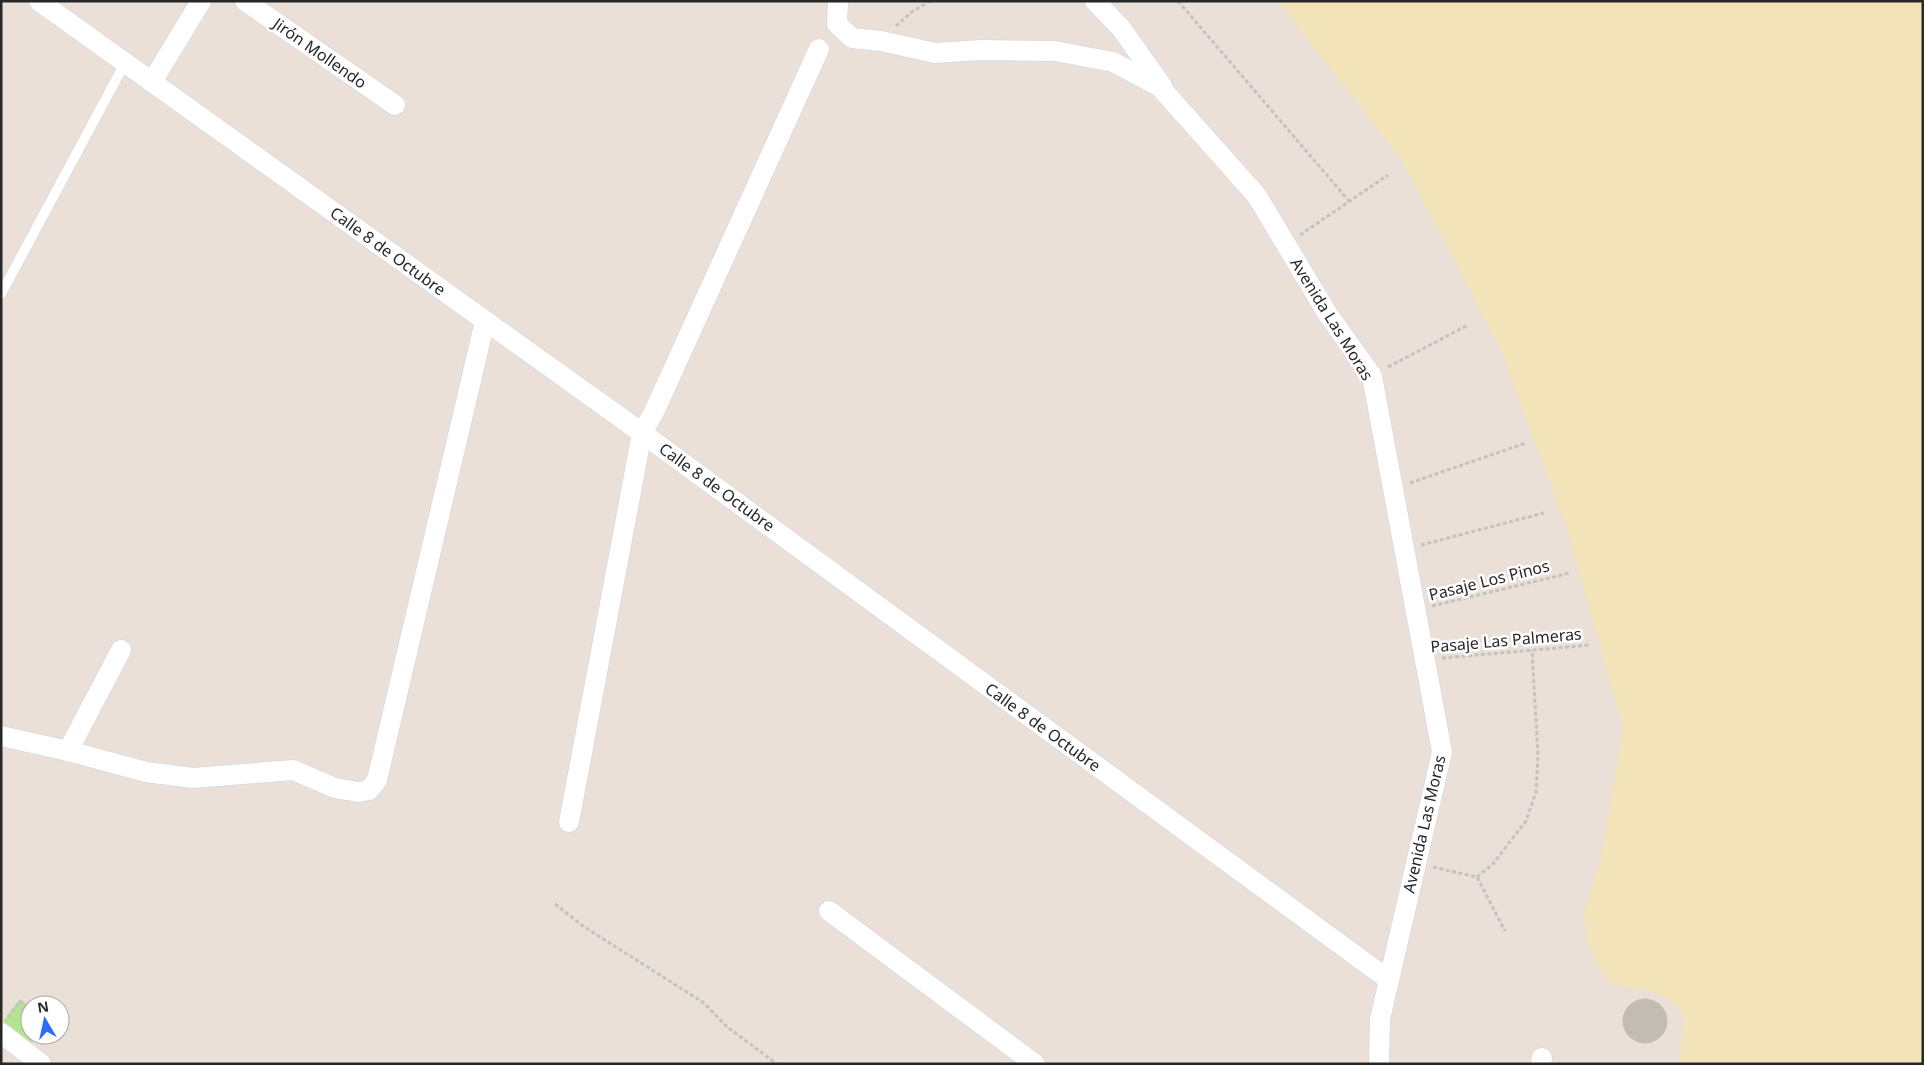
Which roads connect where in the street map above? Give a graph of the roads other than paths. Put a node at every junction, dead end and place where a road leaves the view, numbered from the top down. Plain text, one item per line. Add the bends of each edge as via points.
1 (40, 1) edge
2 (201, 1) edge
3 (245, 1) edge
4 (838, 1) edge
5 (1095, 1) edge
6 (819, 50) dead end
7 (125, 63) junction
8 (152, 82) junction
9 (1175, 104) junction
10 (395, 105) dead end
11 (1, 294) edge
12 (485, 321) junction
13 (642, 433) junction
14 (121, 650) dead end
15 (1, 736) edge
16 (68, 751) junction
17 (569, 822) dead end
18 (829, 911) dead end
19 (1389, 980) junction
20 (3, 1027) edge
21 (41, 1064) edge
22 (1035, 1064) edge
23 (1379, 1064) edge

1 - 7 street, Calle 8 de Octubre
2 - 8 street
3 - 10 street, Jirón Mollendo
4 - 9 street, Avenida Las Moras via 838,24 852,38 935,53 1055,51 1113,62 1160,87
5 - 9 street via 1120,28
6 - 13 street
7 - 8 street, Calle 8 de Octubre
7 - 11 lane
8 - 12 street, Calle 8 de Octubre
9 - 19 street, Avenida Las Moras via 1257,196 1327,313 1372,376 1442,752
12 - 13 street, Calle 8 de Octubre
12 - 16 street via 377,780 369,790 358,792 335,788 293,770 194,778 146,772
13 - 17 street
13 - 19 street, Calle 8 de Octubre
14 - 16 street
15 - 16 street
18 - 22 street
19 - 23 street, Avenida Las Moras via 1380,1019
20 - 21 street

